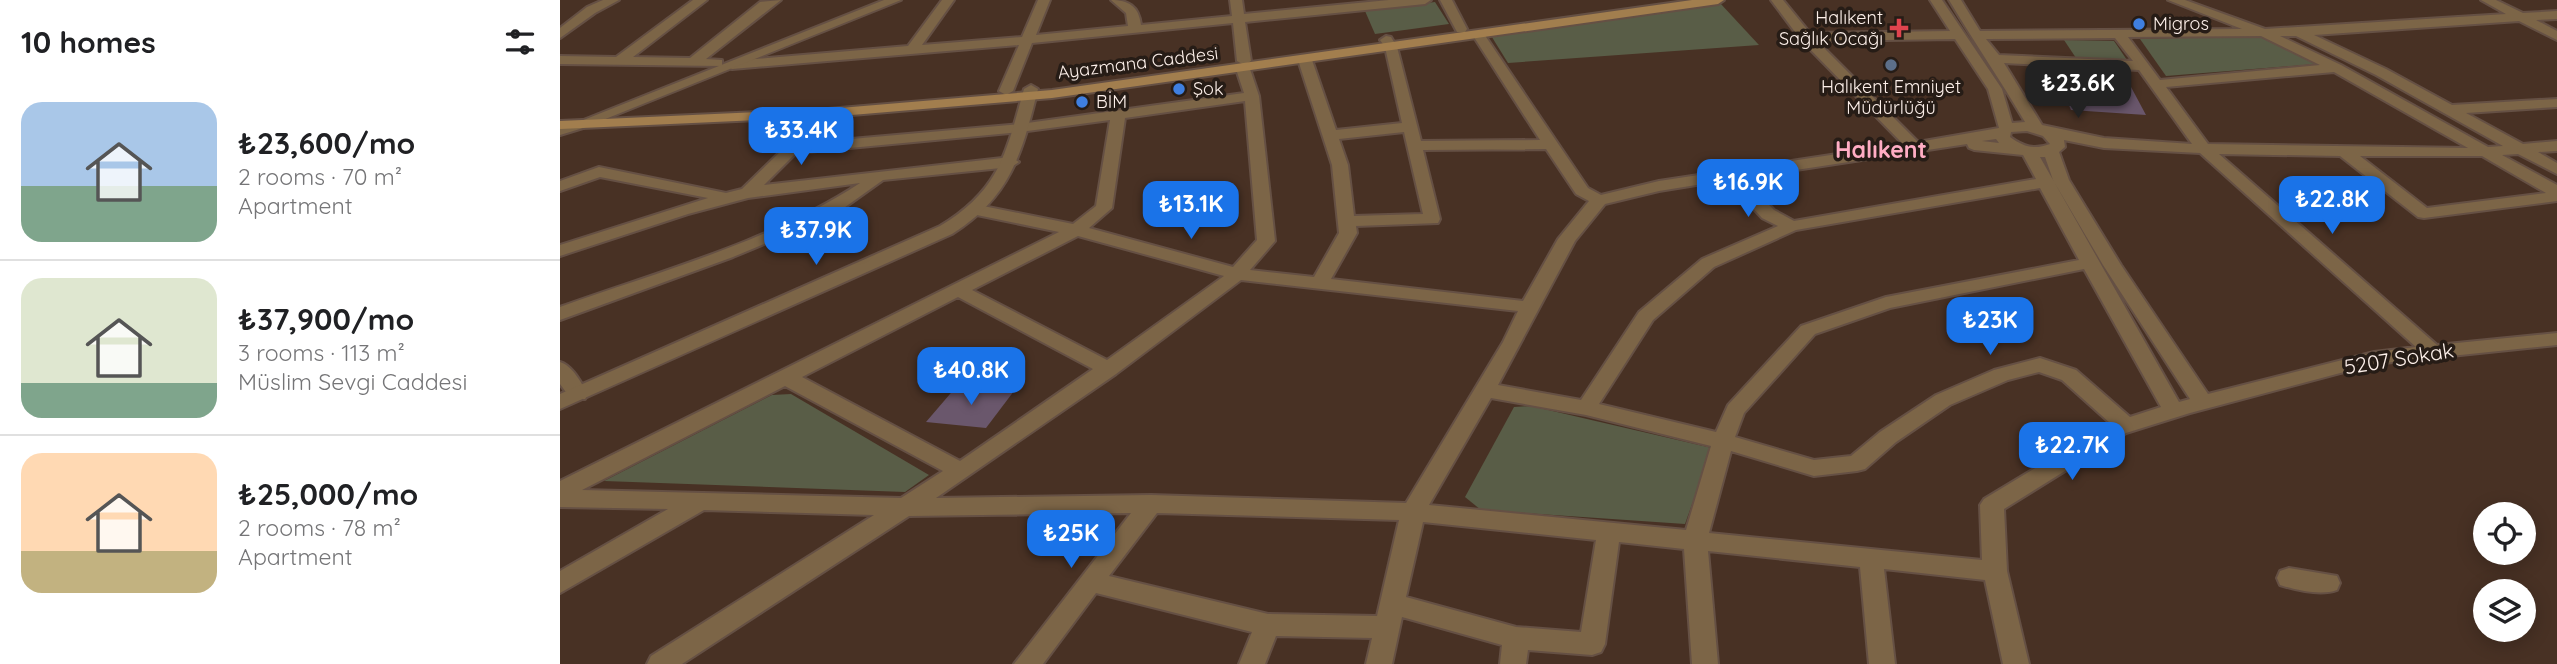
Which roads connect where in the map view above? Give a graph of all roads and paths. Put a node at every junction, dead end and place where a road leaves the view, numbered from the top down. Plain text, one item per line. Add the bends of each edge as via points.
1 (612, 0) edge
2 (701, 0) edge
3 (775, 0) edge
4 (872, 0) edge
5 (894, 0) edge
6 (948, 0) edge
7 (1044, 0) edge
8 (1117, 0) edge
9 (1236, 0) edge
10 (1425, 0) edge
11 (1447, 0) edge
12 (1664, 0) edge
13 (1718, 0) edge
14 (1777, 0) edge
15 (1936, 0) edge
16 (1955, 0) edge
17 (2174, 0) edge
18 (2211, 0) edge
19 (2487, 0) edge
20 (2557, 15) edge
21 (2521, 17) junction
22 (1237, 20) junction
23 (1497, 28) junction
24 (1134, 29) junction
25 (1461, 29) junction
26 (2260, 31) junction
27 (2297, 32) junction
28 (560, 34) edge
29 (1478, 34) junction
30 (1956, 34) junction
31 (2119, 34) junction
32 (1976, 35) junction
33 (2557, 36) edge
34 (1806, 37) junction
35 (1026, 40) junction
36 (1388, 44) junction
37 (912, 50) junction
38 (1995, 59) junction
39 (560, 60) edge
40 (1304, 60) junction
41 (618, 62) junction
42 (693, 63) junction
43 (717, 63) junction
44 (733, 65) junction
45 (1243, 65) junction
46 (2143, 66) junction
47 (2336, 68) junction
48 (2157, 84) junction
49 (1030, 92) junction
50 (1005, 94) junction
51 (1252, 96) junction
52 (2557, 103) edge
53 (2448, 110) junction
54 (828, 113) junction
55 (1118, 114) junction
56 (601, 116) junction
57 (560, 117) edge
58 (578, 121) junction
59 (560, 125) edge
60 (1411, 127) junction
61 (1020, 128) junction
62 (2041, 130) junction
63 (560, 131) edge
64 (2004, 131) junction
65 (1330, 135) junction
66 (1952, 143) junction
67 (2104, 143) junction
68 (1549, 144) junction
69 (1416, 146) junction
70 (2557, 146) edge
71 (1914, 148) junction
72 (793, 149) junction
73 (2054, 149) junction
74 (2204, 149) junction
75 (2517, 149) junction
76 (2023, 150) junction
77 (2344, 151) junction
78 (2482, 152) junction
79 (1011, 162) junction
80 (2557, 169) edge
81 (1731, 175) junction
82 (879, 177) junction
83 (2045, 183) junction
84 (560, 186) edge
85 (747, 193) junction
86 (2557, 194) edge
87 (724, 199) junction
88 (1599, 201) junction
89 (978, 211) junction
90 (1347, 221) junction
91 (1792, 226) junction
92 (1076, 230) junction
93 (560, 251) edge
94 (2089, 263) junction
95 (1237, 274) junction
96 (1321, 282) junction
97 (959, 290) junction
98 (1529, 307) junction
99 (560, 314) edge
100 (2557, 339) edge
101 (2433, 352) junction
102 (560, 369) edge
103 (1109, 369) junction
104 (785, 377) junction
105 (1485, 390) junction
106 (569, 398) edge
107 (2203, 403) junction
108 (1586, 408) junction
109 (2174, 411) junction
110 (2127, 426) junction
111 (1723, 441) junction
112 (961, 471) junction
113 (560, 491) edge
114 (560, 498) edge
115 (700, 502) junction
116 (1151, 504) junction
117 (907, 507) junction
118 (1413, 512) junction
119 (1609, 532) junction
120 (1695, 541) junction
121 (1871, 559) junction
122 (1995, 572) junction
123 (2289, 578) dead end
124 (1091, 582) junction
125 (560, 583) edge
126 (2328, 583) dead end
127 (1390, 615) junction
128 (1268, 625) junction
129 (1517, 638) junction
130 (660, 664) edge
131 (1027, 664) edge
132 (1252, 664) edge
133 (1380, 664) edge
134 (1513, 664) edge
135 (1705, 664) edge
136 (1882, 664) edge
137 (2016, 664) edge

1 - 28 street
2 - 41 street
3 - 42 street
4 - 43 street
5 - 44 street
6 - 37 street
7 - 35 street
8 - 24 street via 1129,8
9 - 22 street
10 - 22 street
11 - 25 street
12 - 23 main road, Ayazmana Caddesi
13 - 23 main road, Ayazmana Caddesi
14 - 34 street
15 - 30 street
16 - 32 street
17 - 26 street
18 - 27 street
19 - 21 street
20 - 21 street
21 - 27 street
21 - 33 street
22 - 24 street
22 - 45 street
23 - 25 main road, Ayazmana Caddesi
23 - 29 main road, Ayazmana Caddesi
24 - 35 street
25 - 36 main road, Ayazmana Caddesi
26 - 27 street
26 - 31 street
26 - 47 street
27 - 53 street
29 - 36 main road, Ayazmana Caddesi
29 - 68 street
30 - 34 street
30 - 64 street via 1995,89
31 - 32 street
31 - 46 street
32 - 38 street
34 - 71 street
35 - 37 street
35 - 50 street
36 - 40 main road, Ayazmana Caddesi
36 - 45 main road, Ayazmana Caddesi
36 - 60 street
37 - 44 street
38 - 46 street
38 - 62 street
39 - 41 street
40 - 45 main road, Ayazmana Caddesi
40 - 65 street
41 - 42 street
42 - 43 street
43 - 58 street
44 - 56 street
45 - 49 main road, Ayazmana Caddesi
45 - 51 street
46 - 48 street
47 - 48 street
47 - 78 street
48 - 74 street
49 - 50 main road, Ayazmana Caddesi
49 - 61 street
50 - 54 main road, Ayazmana Caddesi
50 - 56 main road, Ayazmana Caddesi
51 - 55 street
51 - 95 street via 1266,241
52 - 53 street
53 - 75 street
54 - 58 main road, Ayazmana Caddesi
54 - 72 street
55 - 61 street
55 - 92 street via 1104,208
56 - 58 main road, Ayazmana Caddesi
57 - 58 main road, Ayazmana Caddesi
58 - 59 main road, Ayazmana Caddesi
58 - 63 street
60 - 65 street
60 - 69 street
61 - 72 street
61 - 79 street
62 - 64 street
62 - 67 street
62 - 73 street via 2058,142
64 - 66 street
64 - 76 street via 2003,139
65 - 90 street via 1340,165
66 - 71 street
66 - 76 street
67 - 73 street
67 - 74 street
68 - 69 street
68 - 88 street via 1582,191
69 - 90 street via 1432,219
70 - 75 street
71 - 81 street
72 - 85 street
73 - 76 street
73 - 107 street via 2061,180
74 - 77 street
74 - 101 street
75 - 78 street
75 - 80 street
76 - 83 street
77 - 78 street
77 - 86 street via 2424,213
78 - 86 street
79 - 82 street
79 - 89 street via 996,192
81 - 88 street
81 - 91 street via 1768,214
82 - 85 street
82 - 99 street via 828,211
83 - 91 street
83 - 94 street
84 - 87 street via 599,172
85 - 87 street
87 - 93 street
88 - 98 street via 1567,239
89 - 92 street
89 - 106 street via 946,230
90 - 96 street via 1348,233
91 - 108 street via 1708,263 1646,316
92 - 95 street
92 - 97 street
94 - 109 street
94 - 111 street via 1886,303 1808,330 1735,410
95 - 96 street
95 - 103 street
96 - 98 street
97 - 103 street
97 - 104 street
98 - 105 street
100 - 101 street, 5207 Sokak
101 - 107 street, 5207 Sokak via 2374,358
102 - 106 street
103 - 112 street
104 - 112 street
104 - 113 street
105 - 108 street
105 - 118 street
107 - 109 street, 5207 Sokak
108 - 111 street
109 - 110 street
110 - 111 street via 2069,375 2040,365 2001,375 1943,400 1857,464 1814,468
110 - 122 street via 1992,505
111 - 120 street
112 - 117 street
114 - 115 street
115 - 117 street
115 - 125 street
116 - 117 street
116 - 118 street
116 - 124 street
117 - 130 street
118 - 119 street
118 - 127 street
119 - 120 street
119 - 129 street via 1592,644
120 - 121 street
120 - 135 street
121 - 122 street
121 - 136 street
122 - 137 street
123 - 126 street
124 - 128 street
124 - 131 street
127 - 128 street
127 - 129 street
127 - 133 street
128 - 132 street
129 - 134 street

